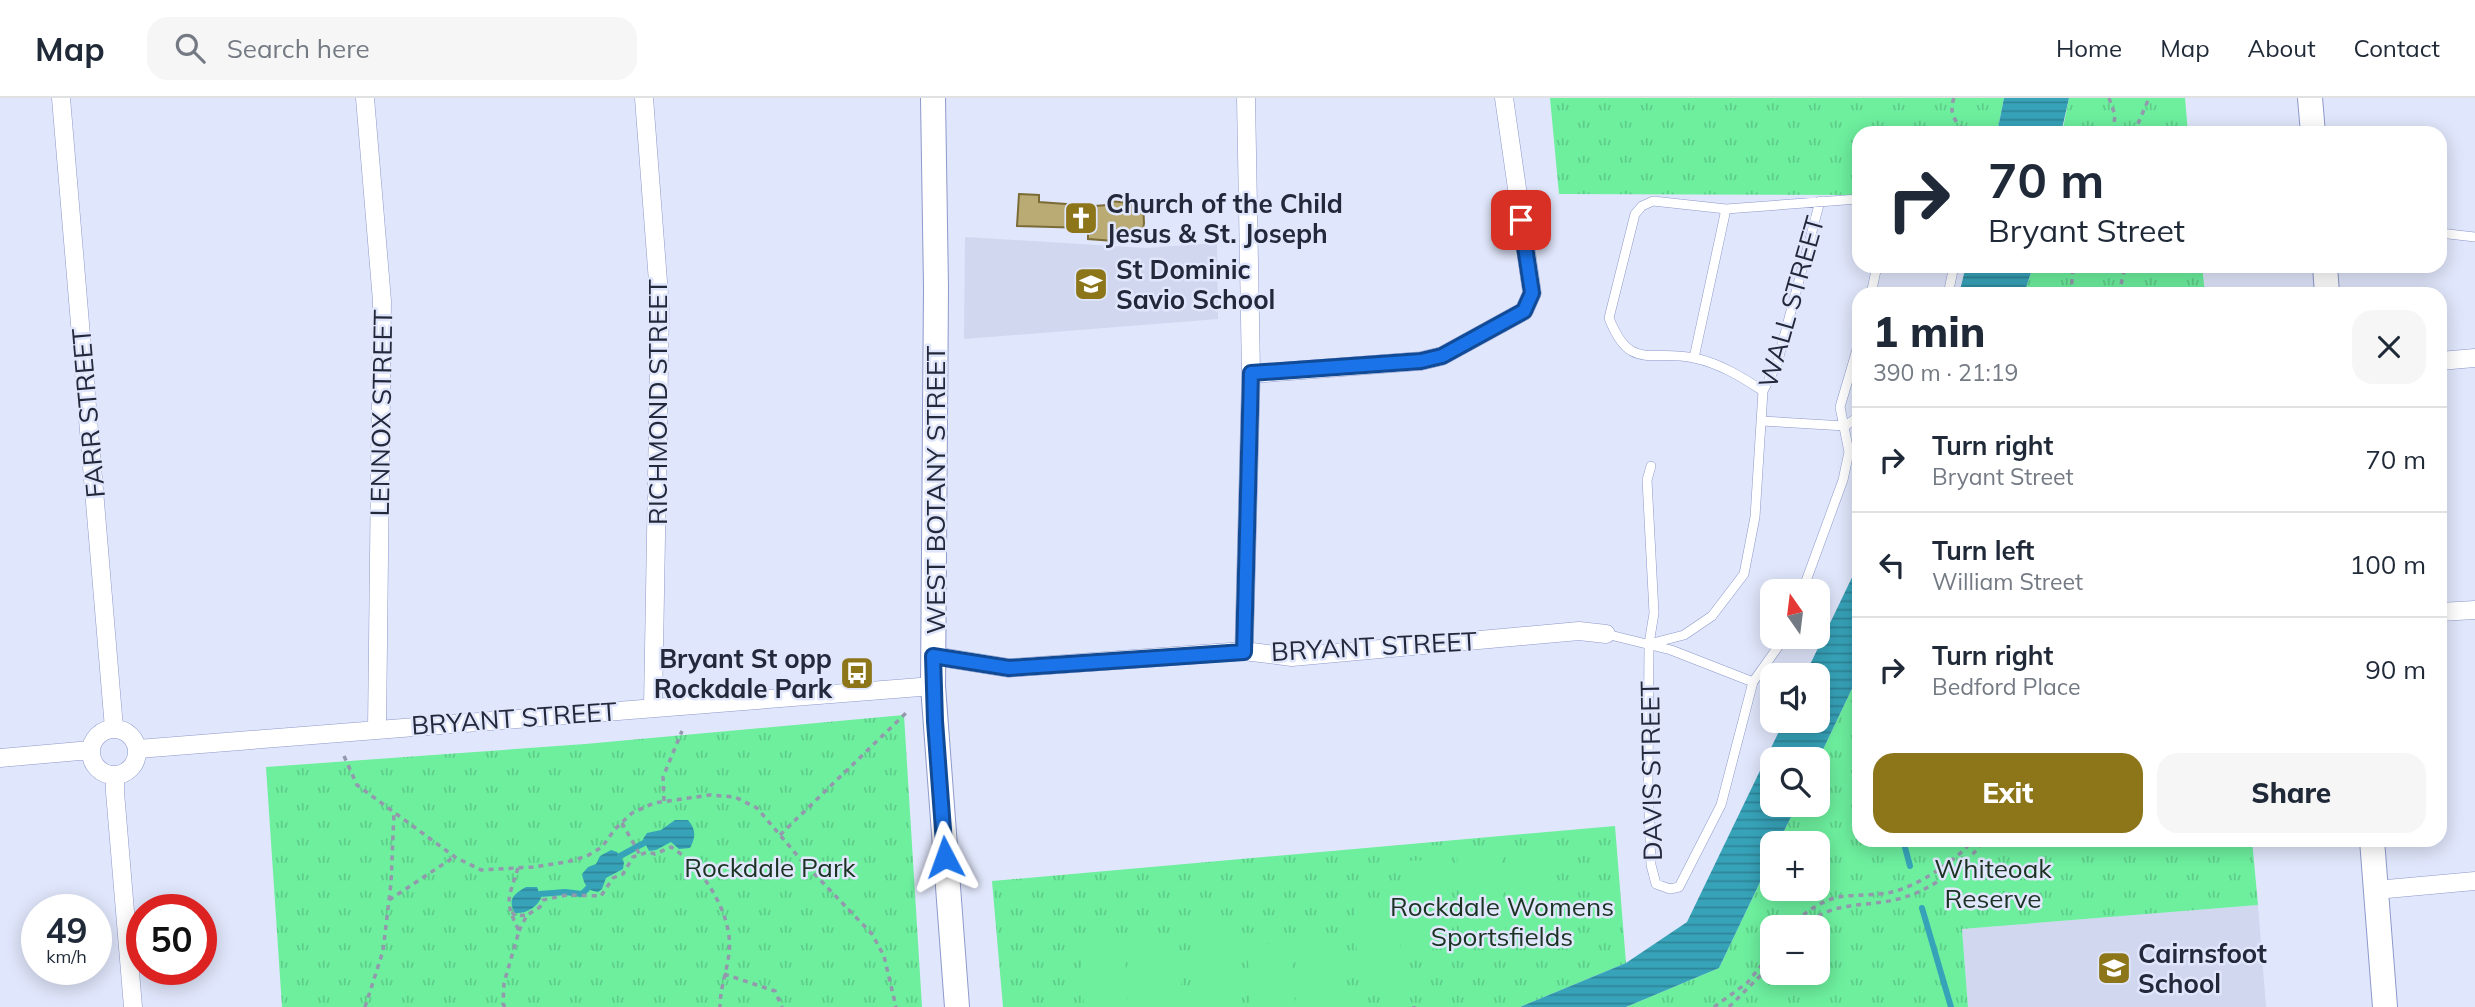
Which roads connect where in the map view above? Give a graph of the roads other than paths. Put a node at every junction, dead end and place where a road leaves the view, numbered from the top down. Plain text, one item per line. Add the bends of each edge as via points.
1 (61, 98) edge
2 (365, 98) edge
3 (644, 98) edge
4 (933, 98) edge
5 (1246, 98) edge
6 (1504, 98) edge
7 (2310, 98) edge
8 (2312, 126) edge
9 (1852, 199) edge
10 (1820, 201) junction
11 (1726, 209) junction
12 (2447, 234) edge
13 (2475, 237) edge
14 (1694, 358) junction
15 (2475, 358) edge
16 (2447, 360) edge
17 (1852, 366) edge
18 (1251, 373) junction
19 (1763, 391) junction
20 (1762, 421) junction
21 (1852, 421) edge
22 (1845, 426) junction
23 (1651, 466) dead end
24 (1807, 579) edge
25 (2475, 610) edge
26 (2447, 612) edge
27 (1606, 634) joint
28 (1649, 643) junction
29 (1776, 649) edge
30 (1244, 652) junction
31 (933, 656) junction
32 (1753, 682) junction
33 (933, 686) junction
34 (653, 707) junction
35 (114, 728) junction
36 (377, 729) junction
37 (138, 749) junction
38 (91, 750) junction
39 (0, 758) edge
40 (116, 775) junction
41 (2373, 847) edge
42 (2475, 881) edge
43 (2376, 890) junction
44 (133, 1007) edge
45 (957, 1007) edge
46 (2385, 1007) edge

1 - 35 street, FARR STREET
2 - 36 street, LENNOX STREET via 382,301
3 - 34 street, RICHMOND STREET via 660,308
4 - 31 main road, WEST BOTANY STREET
5 - 18 street
6 - 18 street via 1532,293 1524,311 1442,356 1421,361
7 - 8 main road
9 - 10 lane
10 - 11 lane
10 - 19 lane, WALL STREET via 1777,364
11 - 14 lane
11 - 14 lane via 1653,201 1642,206 1635,214 1614,290 1609,318 1623,345 1637,355
12 - 13 lane
14 - 19 lane via 1739,375
15 - 16 street
17 - 22 lane via 1840,407
18 - 30 street
19 - 20 lane, WALL STREET
20 - 22 lane
20 - 28 lane, WALL STREET via 1755,517 1744,574 1712,616 1684,635
21 - 22 lane
22 - 24 lane via 1849,452 1843,480
23 - 28 lane via 1647,480 1654,613
25 - 26 street
27 - 28 lane
27 - 30 street, BRYANT STREET via 1579,631 1293,657
28 - 32 lane
28 - 32 lane, DAVIS STREET via 1648,784 1656,884 1679,887 1721,805
29 - 32 lane
30 - 31 street, BRYANT STREET via 1009,668
31 - 33 main road, WEST BOTANY STREET
33 - 34 street, BRYANT STREET
33 - 45 main road, WEST BOTANY STREET
34 - 36 street, BRYANT STREET
35 - 37 street via 127,732
35 - 38 street via 101,732
36 - 37 street, BRYANT STREET
37 - 40 street via 129,769
38 - 39 street
38 - 40 street via 100,771
40 - 44 street
41 - 43 main road
42 - 43 street
43 - 46 main road

